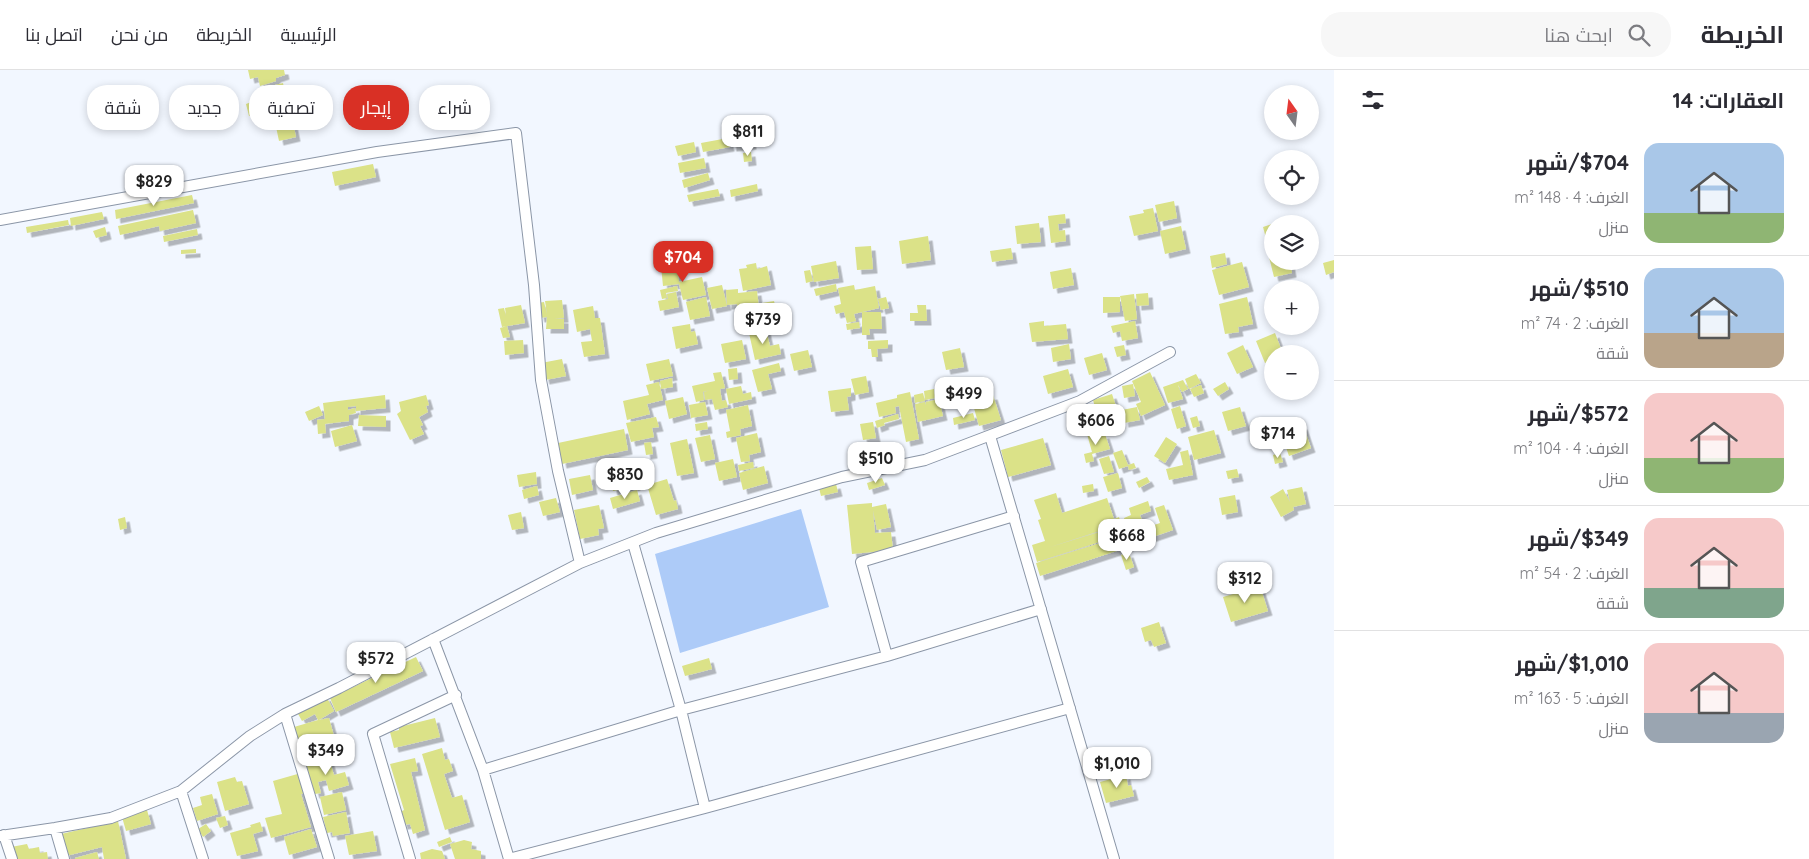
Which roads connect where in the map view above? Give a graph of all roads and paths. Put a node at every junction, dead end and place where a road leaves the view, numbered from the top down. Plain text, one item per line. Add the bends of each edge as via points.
1 (0, 220) edge
2 (1170, 352) dead end
3 (990, 436) junction
4 (1014, 516) junction
5 (633, 543) junction
6 (580, 563) junction
7 (1041, 609) junction
8 (433, 639) junction
9 (887, 656) junction
10 (456, 696) junction
11 (1070, 708) junction
12 (681, 710) junction
13 (284, 714) junction
14 (484, 770) junction
15 (181, 791) junction
16 (706, 808) junction
17 (55, 828) junction
18 (2, 835) edge
19 (12, 859) edge
20 (64, 859) edge
21 (203, 859) edge
22 (329, 859) edge
23 (410, 859) edge
24 (509, 859) edge
25 (1114, 859) edge

1 - 6 street via 376,152 516,133 542,380 558,471
2 - 3 street via 1080,401
3 - 4 street
3 - 5 street via 926,460 842,477 656,533
4 - 7 street
4 - 9 street via 861,562
5 - 6 street
5 - 12 street
6 - 8 street
7 - 9 street
7 - 11 street
8 - 10 street
8 - 13 street
9 - 12 street
10 - 14 street
10 - 23 street via 373,734
11 - 16 street
11 - 25 street
12 - 14 street
12 - 16 street
13 - 15 street via 250,736
13 - 22 street
14 - 24 street
15 - 17 street via 111,818
15 - 21 street
16 - 24 street
17 - 18 street
17 - 20 street
18 - 19 street

